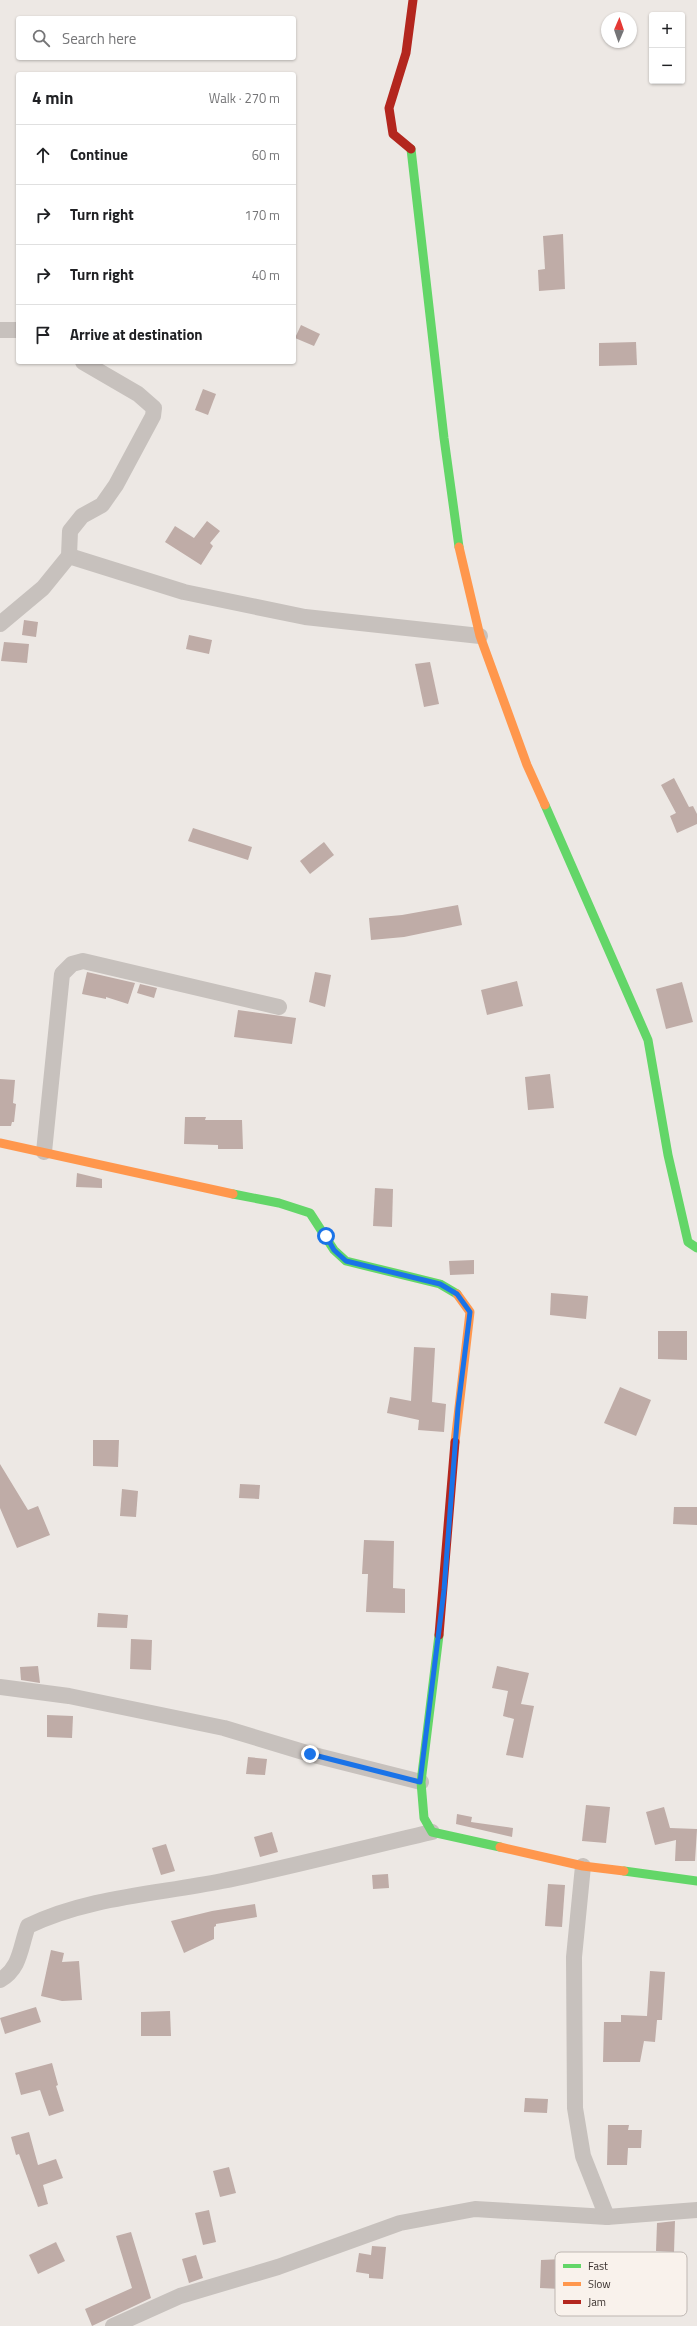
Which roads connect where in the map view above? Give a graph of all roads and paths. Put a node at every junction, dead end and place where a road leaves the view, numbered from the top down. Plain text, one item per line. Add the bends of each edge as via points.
1 (413, 0) edge
2 (0, 330) edge
3 (16, 330) edge
4 (86, 364) edge
5 (69, 556) junction
6 (0, 624) edge
7 (480, 636) junction
8 (279, 1007) dead end
9 (0, 1143) edge
10 (44, 1152) junction
11 (697, 1248) edge
12 (0, 1687) edge
13 (420, 1782) junction
14 (432, 1832) junction
15 (583, 1866) junction
16 (697, 1881) edge
17 (0, 1980) edge
18 (697, 2210) edge
19 (607, 2216) junction
20 (113, 2326) edge

1 - 7 main road via 406,53 389,108 393,134 411,147 456,524
2 - 3 street
4 - 5 street via 138,394 154,408 154,411 116,485 102,505 82,516 70,531
5 - 6 street via 44,588
5 - 7 street via 184,592 305,617
7 - 11 main road via 527,765 648,1040 668,1155 688,1242
8 - 10 street via 83,961 72,964 62,974
9 - 10 main road
10 - 13 main road via 215,1192 279,1203 310,1213 334,1250 346,1261 440,1284 457,1294 470,1312 458,1408 444,1590
12 - 13 street via 69,1696 224,1728 310,1754
13 - 14 main road via 424,1818
14 - 15 main road
14 - 17 street via 222,1881 115,1899 49,1916 28,1926 18,1964 10,1974
15 - 16 main road
15 - 19 street via 574,1957 575,2108 583,2156
18 - 19 street
19 - 20 street via 475,2210 400,2223 278,2267 180,2296

